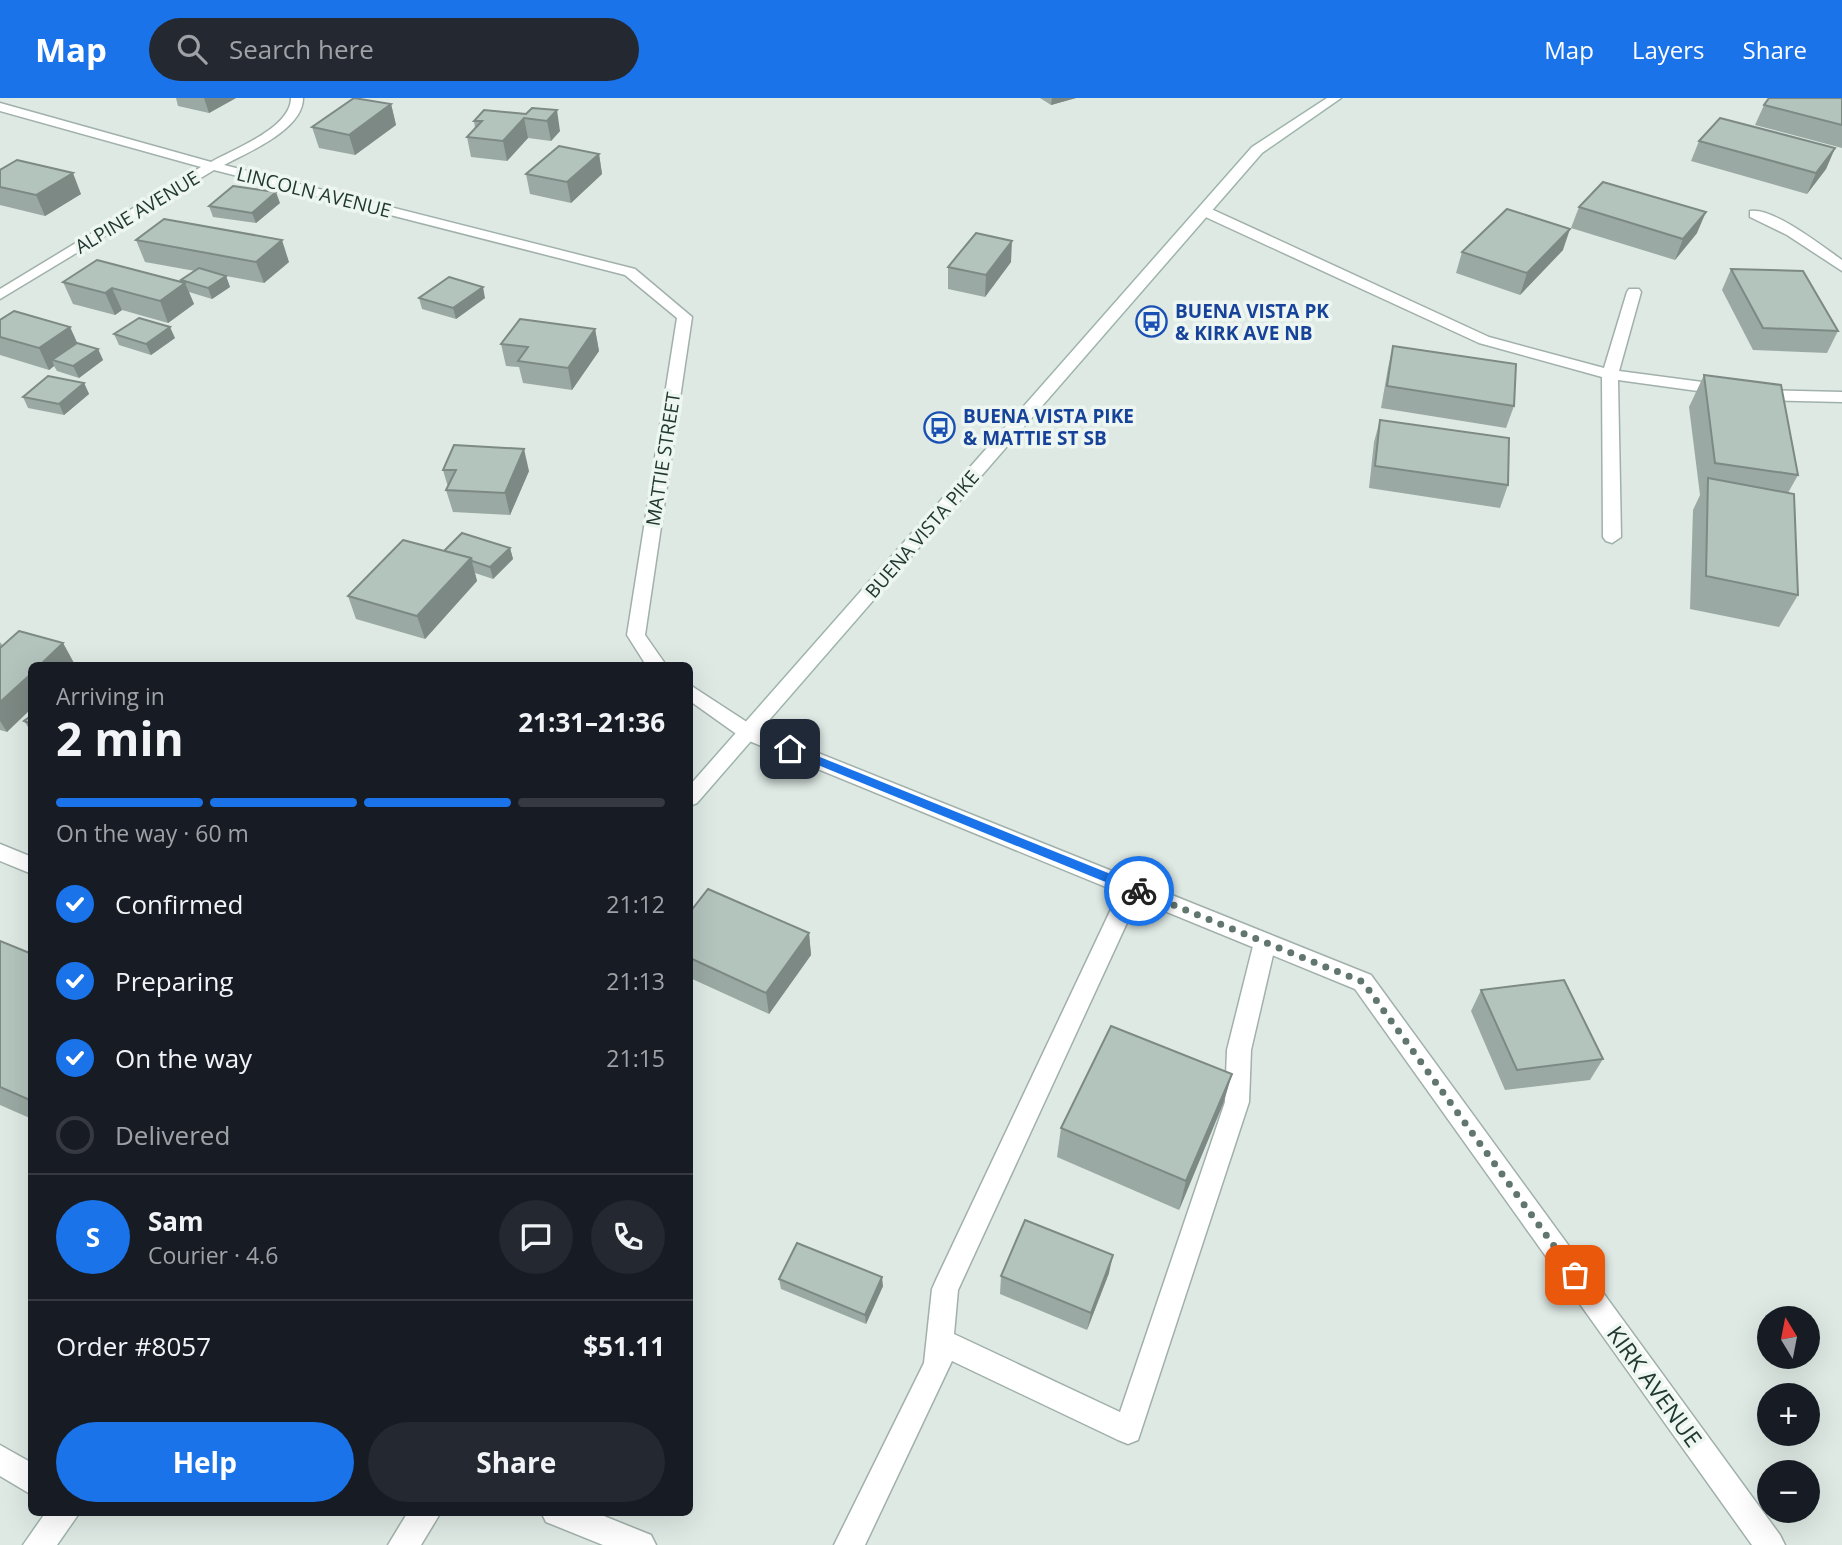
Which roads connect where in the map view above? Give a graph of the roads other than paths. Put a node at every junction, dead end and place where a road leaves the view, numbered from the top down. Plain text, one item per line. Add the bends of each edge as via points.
1 (297, 98) edge
2 (1335, 98) edge
3 (0, 107) edge
4 (212, 166) junction
5 (1204, 211) junction
6 (1755, 214) dead end
7 (1842, 267) edge
8 (630, 272) joint
9 (1634, 292) dead end
10 (0, 295) edge
11 (1610, 374) junction
12 (1842, 397) edge
13 (1612, 537) dead end
14 (654, 662) edge
15 (693, 694) edge
16 (749, 733) junction
17 (693, 795) edge
18 (0, 852) edge
19 (28, 864) edge
20 (1132, 888) junction
21 (1265, 942) junction
22 (940, 1341) junction
23 (0, 1459) edge
24 (28, 1478) edge
25 (62, 1516) edge
26 (423, 1516) edge
27 (566, 1516) edge
28 (38, 1545) edge
29 (403, 1545) edge
30 (642, 1545) edge
31 (849, 1545) edge
32 (1770, 1545) edge

1 - 4 street, ALPINE AVENUE via 297,107 276,132
2 - 5 street, BUENA VISTA PIKE via 1257,150
3 - 4 street, LINCOLN AVENUE
4 - 8 street, LINCOLN AVENUE
4 - 10 street, ALPINE AVENUE
5 - 11 street via 1484,340
5 - 16 street, BUENA VISTA PIKE
6 - 7 street via 1793,232
8 - 14 street, MATTIE STREET via 685,317 636,635
9 - 11 street
11 - 12 street via 1763,394
11 - 13 street
15 - 16 street
16 - 17 street, BUENA VISTA PIKE
16 - 20 street, KIRK AVENUE
18 - 19 street
20 - 21 street, KIRK AVENUE
20 - 22 street via 945,1289
21 - 22 street via 1239,1050 1237,1102 1128,1430
21 - 32 street, KIRK AVENUE via 1363,982
22 - 31 street via 938,1365
23 - 24 street
25 - 28 street
26 - 29 street
27 - 30 street

